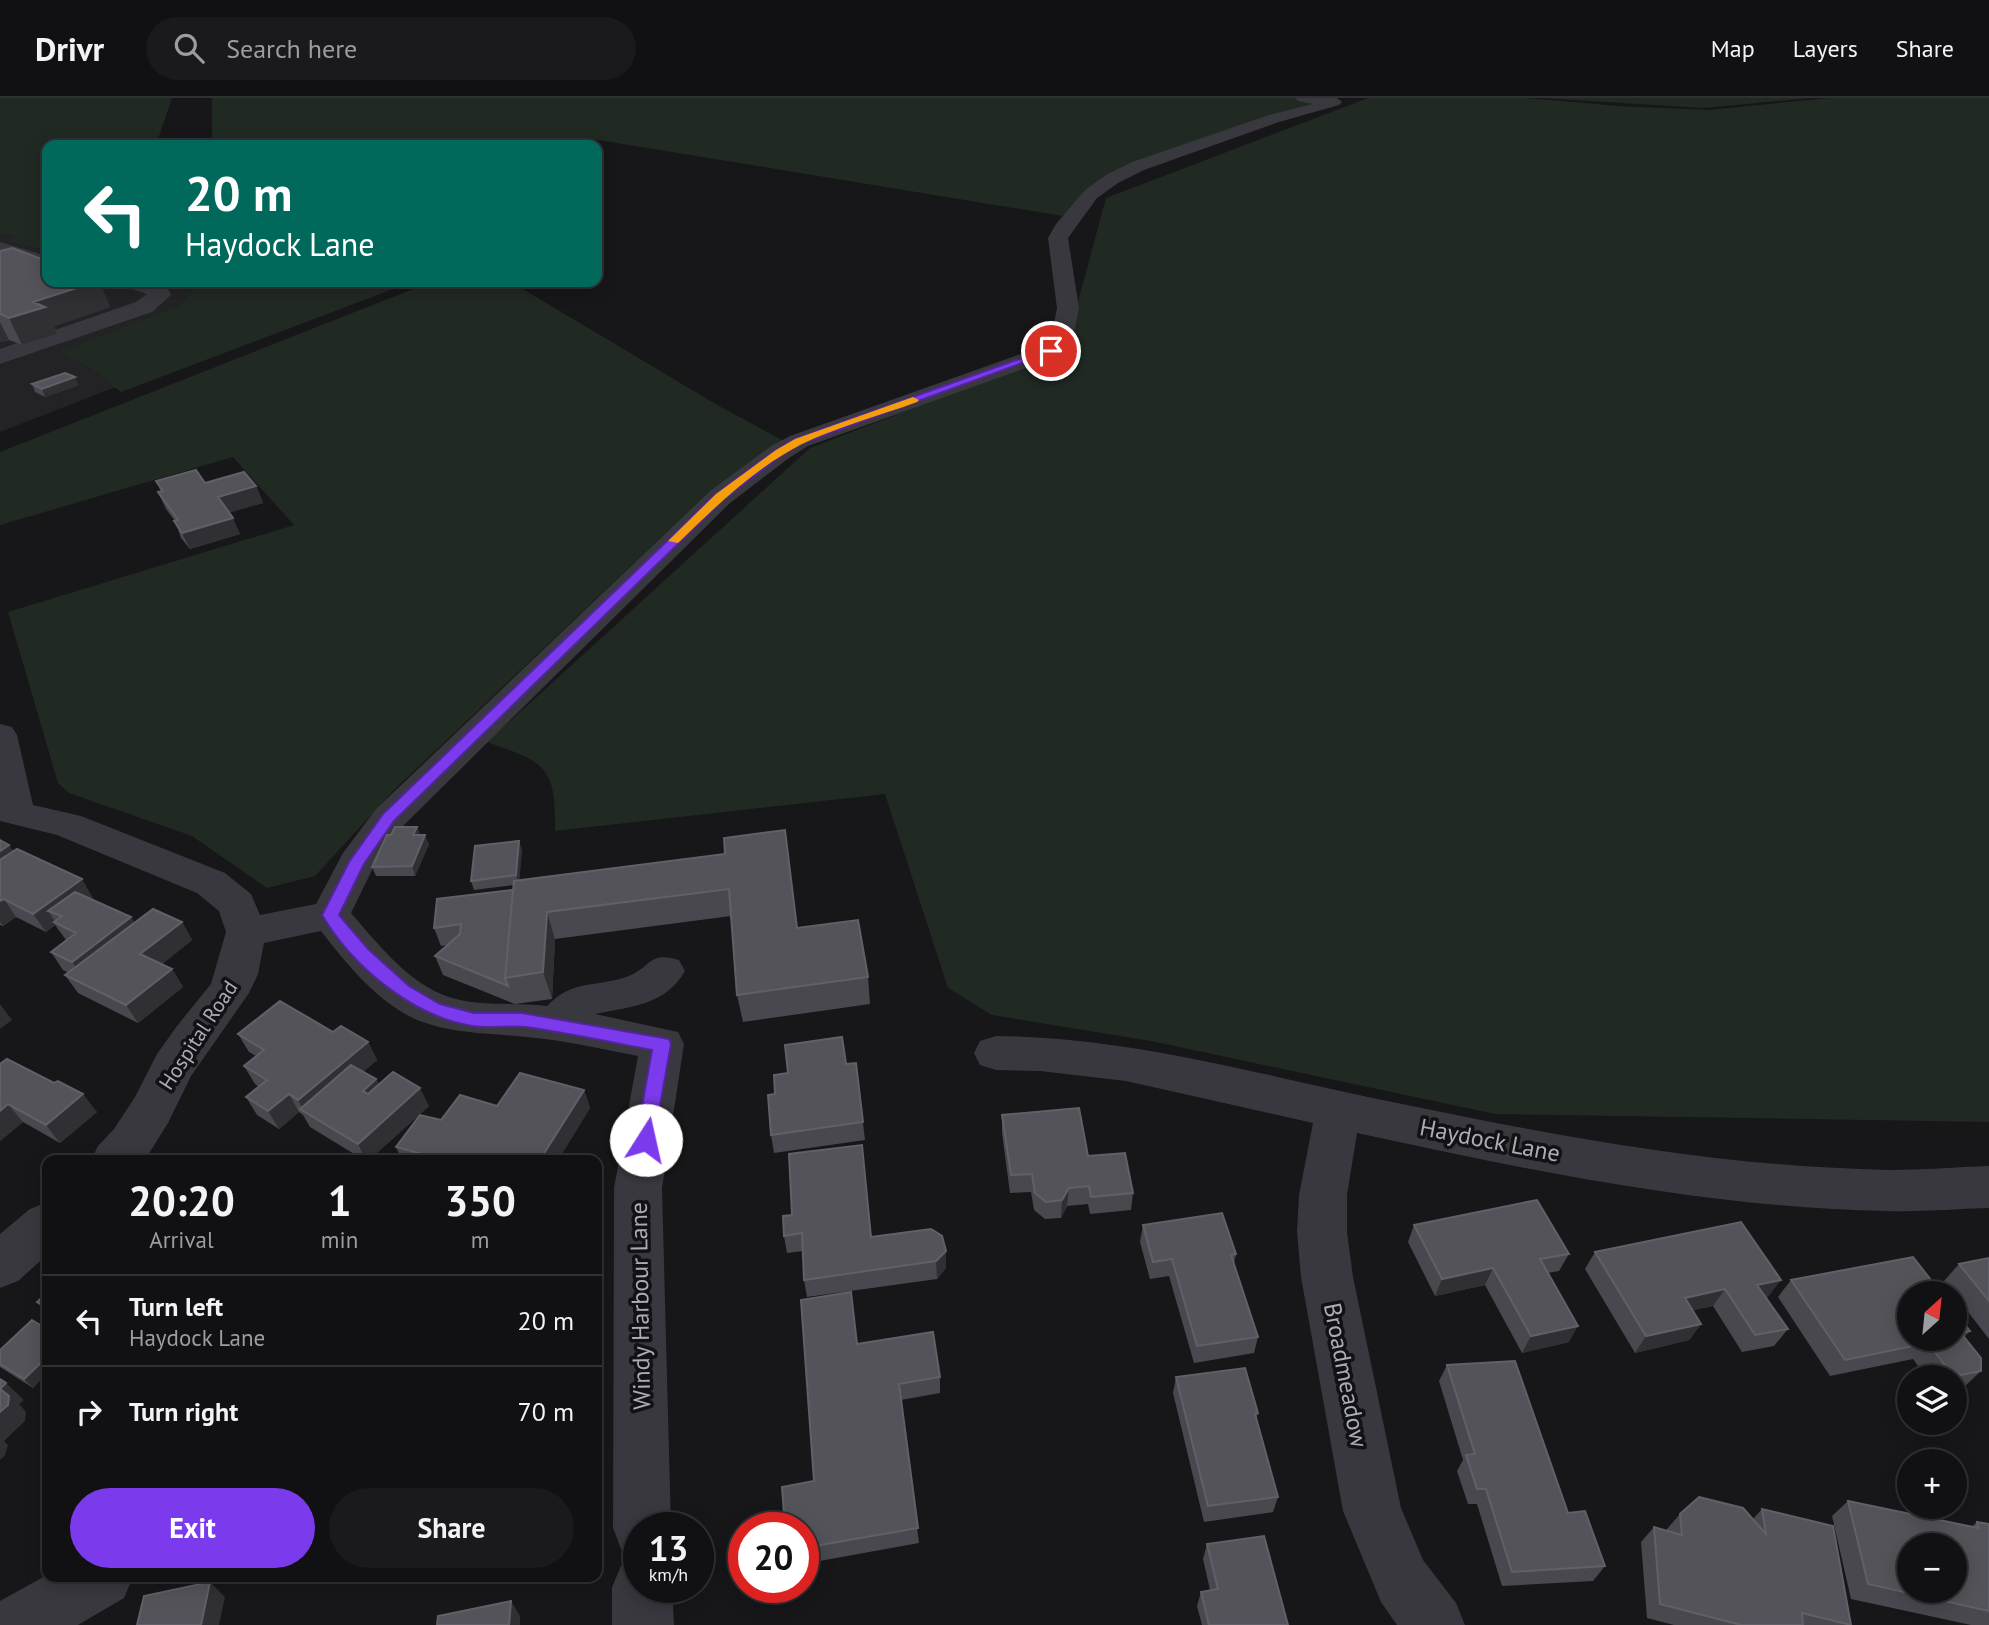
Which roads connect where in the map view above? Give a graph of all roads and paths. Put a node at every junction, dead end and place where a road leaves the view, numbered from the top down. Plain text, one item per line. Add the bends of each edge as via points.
1 (1303, 98) edge
2 (1282, 99) edge
3 (1259, 123) junction
4 (0, 248) edge
5 (42, 261) edge
6 (149, 287) edge
7 (106, 321) junction
8 (53, 330) edge
9 (5, 351) edge
10 (0, 735) edge
11 (8, 811) edge
12 (330, 915) junction
13 (246, 932) junction
14 (664, 971) dead end
15 (556, 1024) junction
16 (996, 1053) dead end
17 (1338, 1110) junction
18 (120, 1155) edge
19 (1989, 1187) edge
20 (642, 1512) edge
21 (92, 1582) edge
22 (642, 1603) edge
23 (18, 1625) edge
24 (643, 1625) edge
25 (1434, 1625) edge

1 - 3 street via 1334,102
2 - 3 street
3 - 12 street via 1138,166 1091,194 1058,238 1068,308 1062,338 1051,351 799,441 720,497 388,818 357,862
4 - 5 street
6 - 7 street via 159,290 159,295 144,307
7 - 8 street
7 - 9 street
10 - 11 street
11 - 13 street via 68,825 211,883 237,904
12 - 13 street
12 - 15 street via 362,954 403,991 435,1010 474,1020
13 - 18 street, Hospital Road via 228,993 192,1038
14 - 15 street via 642,989 584,1000
15 - 20 street, Windy Harbour Lane via 662,1044 638,1188
16 - 17 street, Haydock Lane via 1080,1055 1135,1063
17 - 19 street, Haydock Lane via 1568,1156 1717,1179 1875,1190
17 - 25 street, Broadmeadow via 1323,1195 1327,1277 1372,1511 1402,1581
21 - 23 street
22 - 24 street

